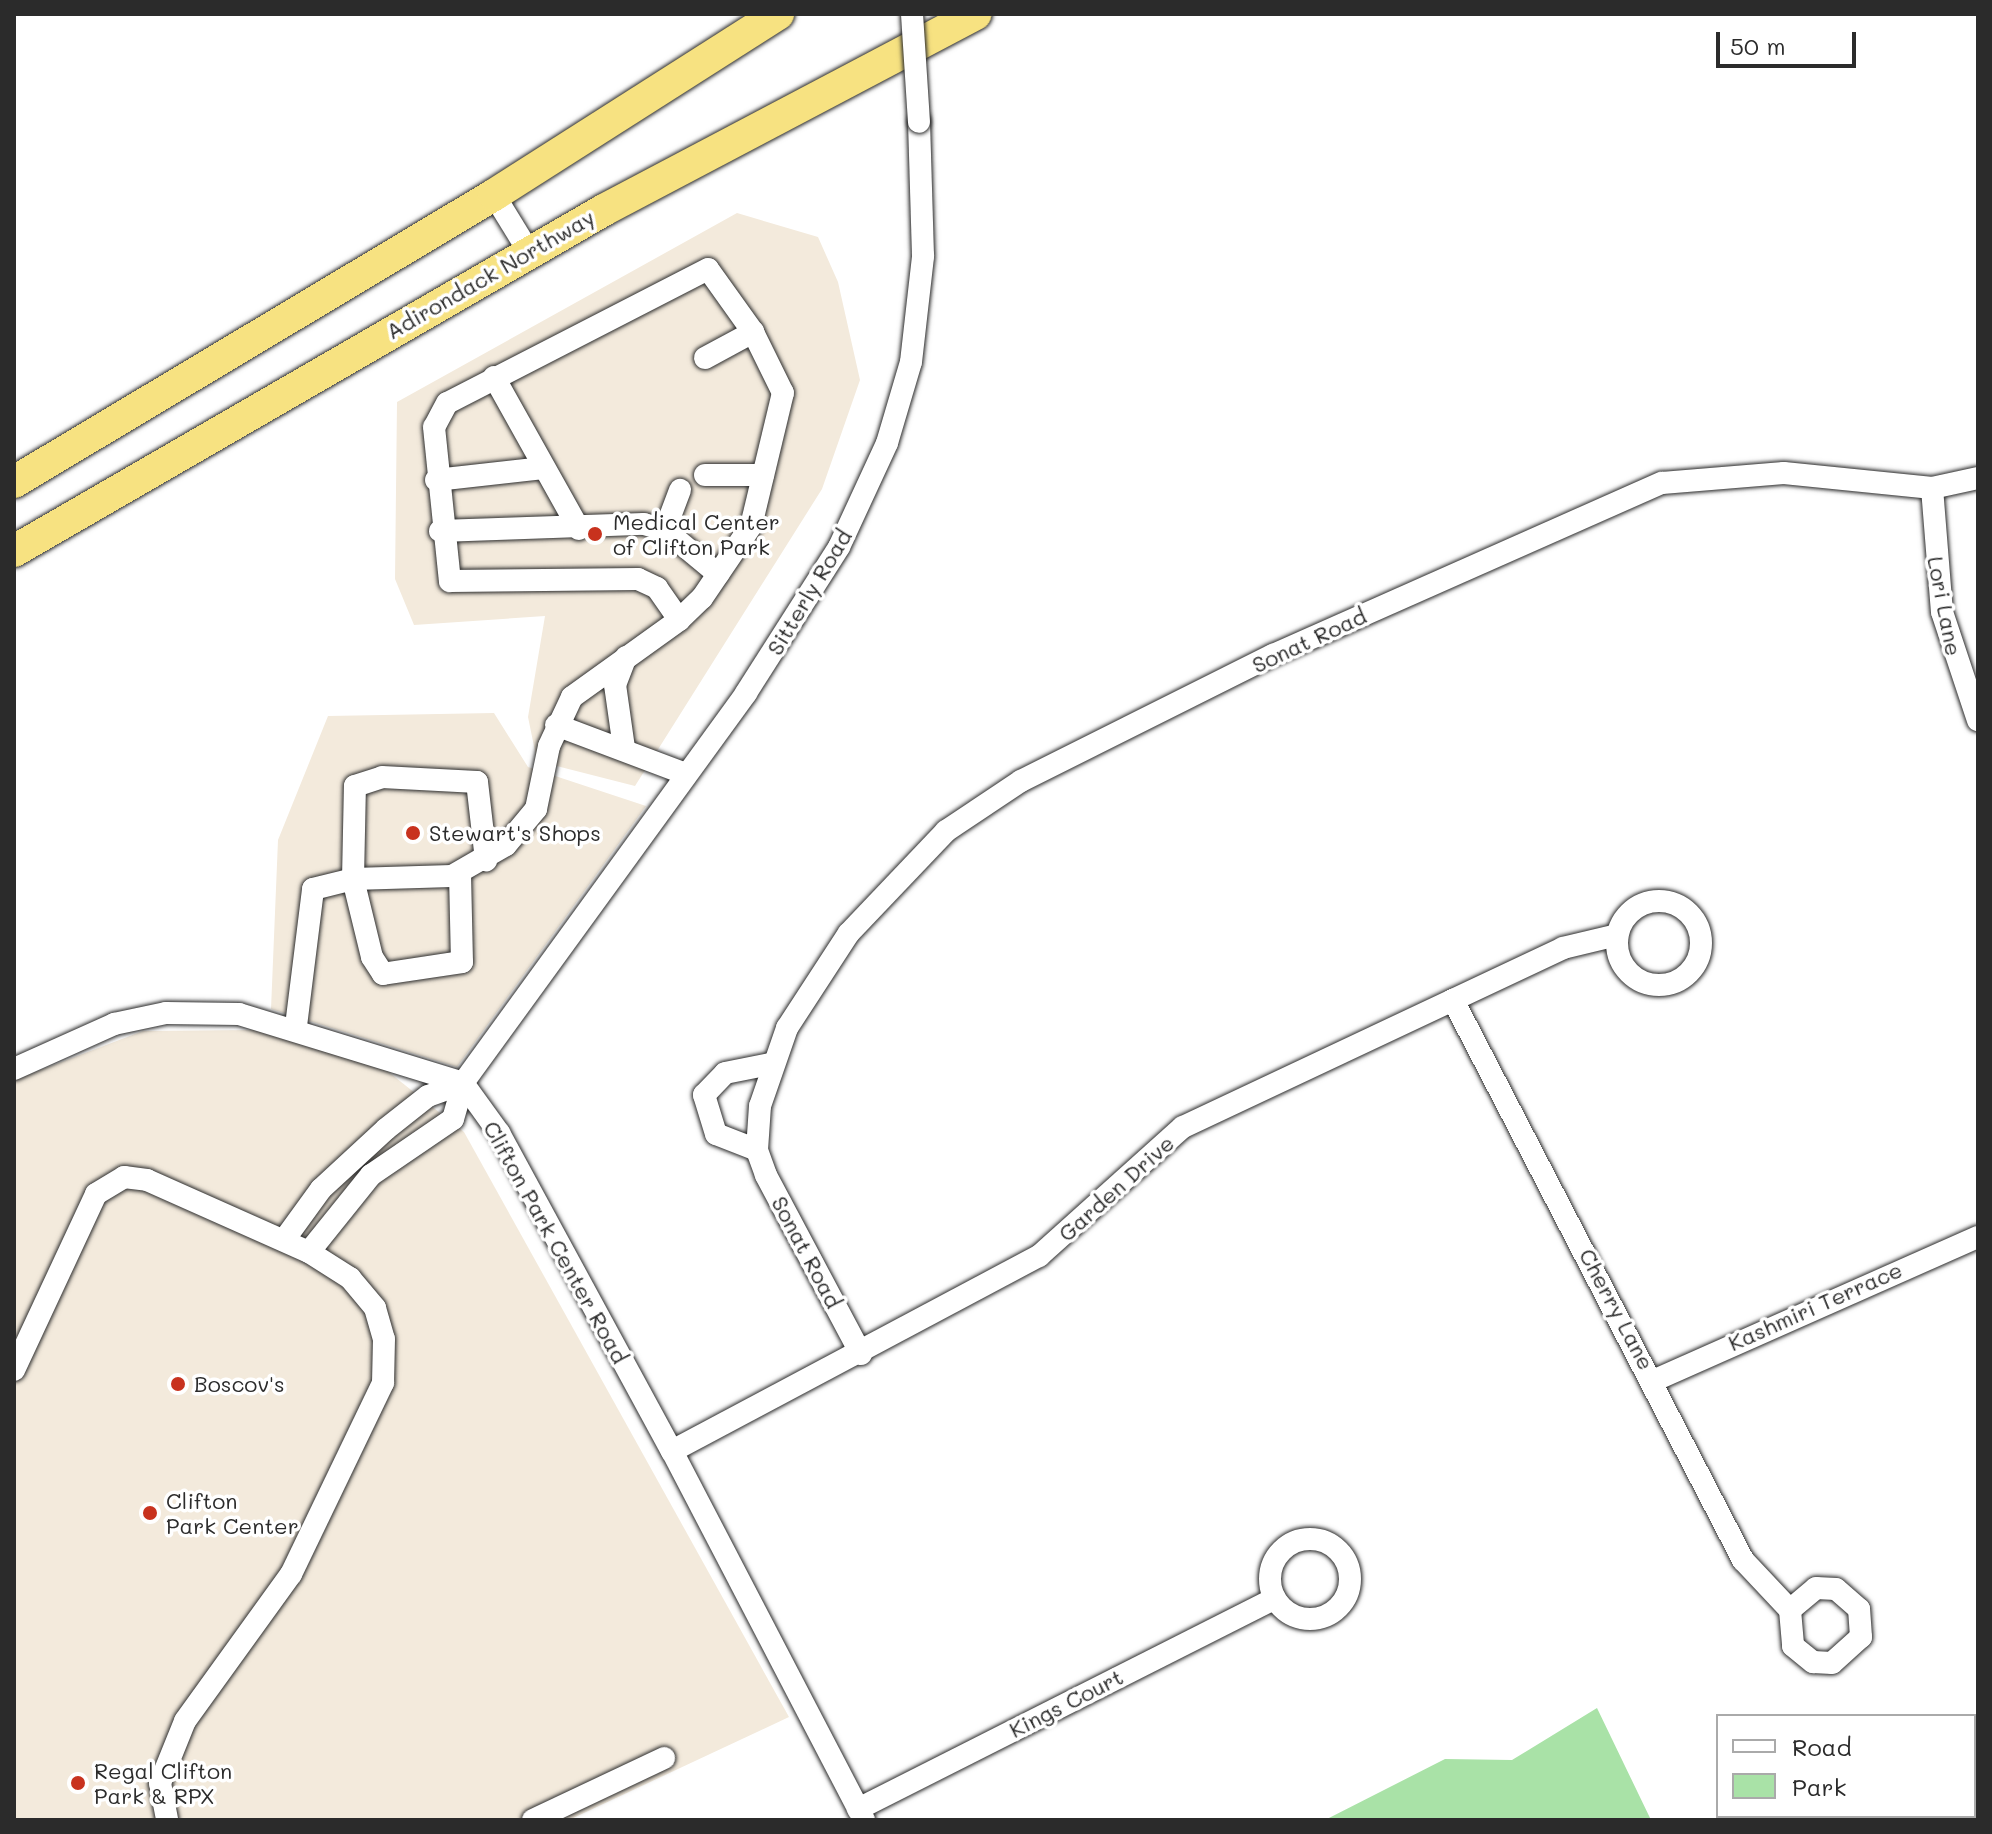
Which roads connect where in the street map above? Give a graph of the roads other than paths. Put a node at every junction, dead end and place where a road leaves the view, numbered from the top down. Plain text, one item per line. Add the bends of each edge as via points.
1 (778, 14) edge
2 (912, 14) edge
3 (976, 14) edge
4 (494, 195) junction
5 (529, 252) junction
6 (753, 332) junction
7 (705, 358) dead end
8 (494, 377) junction
9 (543, 468) junction
10 (705, 475) dead end
11 (763, 475) junction
12 (1978, 478) edge
13 (436, 480) junction
14 (14, 482) edge
15 (1932, 488) junction
16 (680, 490) dead end
17 (579, 529) junction
18 (665, 530) junction
19 (440, 531) junction
20 (14, 551) edge
21 (718, 574) junction
22 (679, 620) junction
23 (626, 657) junction
24 (1978, 720) edge
25 (556, 725) junction
26 (624, 748) junction
27 (683, 773) junction
28 (486, 860) junction
29 (460, 874) junction
30 (353, 879) junction
31 (1617, 935) dead end
32 (1453, 1000) junction
33 (296, 1026) junction
34 (770, 1064) junction
35 (14, 1069) edge
36 (463, 1083) junction
37 (757, 1150) junction
38 (1978, 1237) edge
39 (284, 1240) junction
40 (309, 1252) junction
41 (861, 1354) junction
42 (14, 1370) edge
43 (1655, 1380) junction
44 (672, 1451) junction
45 (1275, 1598) dead end
46 (1790, 1610) dead end
47 (664, 1758) dead end
48 (861, 1814) edge
49 (167, 1820) edge
50 (533, 1820) edge

1 - 4 highway
2 - 27 street, Sitterly Road, bridge via 921,281 911,362 887,443 839,547 746,693
3 - 5 highway, Adirondack Northway
4 - 5 street
4 - 14 highway
5 - 20 highway, Adirondack Northway
6 - 7 street
6 - 8 street via 708,269
6 - 11 street via 783,393
8 - 9 street
8 - 13 street via 439,414
9 - 13 street
9 - 17 street
10 - 11 street
11 - 21 street via 751,526
12 - 15 street, Sonat Road
13 - 19 street
15 - 24 street, Lori Lane via 1942,612
15 - 34 street, Sonat Road via 1784,473 1662,483 1175,704 1021,781 946,831 849,933
16 - 18 street
17 - 18 street
17 - 19 street
18 - 21 street
19 - 22 street via 450,581 638,579 657,588
21 - 22 street
22 - 23 street
23 - 25 street via 572,697
23 - 26 street via 615,685
25 - 26 street
25 - 28 street via 536,809 526,827
26 - 27 street
27 - 36 street, Sitterly Road
28 - 29 street
28 - 30 street via 477,782 382,777 364,780 350,796
29 - 30 street
29 - 30 street via 462,962 395,975 376,968
30 - 33 street via 313,889 306,902
31 - 32 street, Garden Drive via 1563,948
32 - 41 street, Garden Drive via 1183,1127 1039,1256
32 - 43 street, Cherry Lane
33 - 35 street via 239,1014 166,1013 114,1024
33 - 36 street
34 - 37 street, Sonat Road
34 - 37 street via 725,1073 704,1095 716,1134
36 - 39 street via 428,1096 386,1129 321,1189
36 - 40 street, Sitterly Road via 453,1119 371,1175
36 - 44 street, Clifton Park Center Road via 499,1133
37 - 41 street, Sonat Road
38 - 43 street, Kashmiri Terrace
39 - 40 street
39 - 42 street via 124,1177 96,1194
40 - 49 street via 350,1278 375,1308 384,1339 383,1383 291,1574 185,1721 160,1783
41 - 44 street, Garden Drive
43 - 46 street, Cherry Lane via 1743,1560
44 - 48 street, Clifton Park Center Road
45 - 48 street, Kings Court
47 - 50 street

